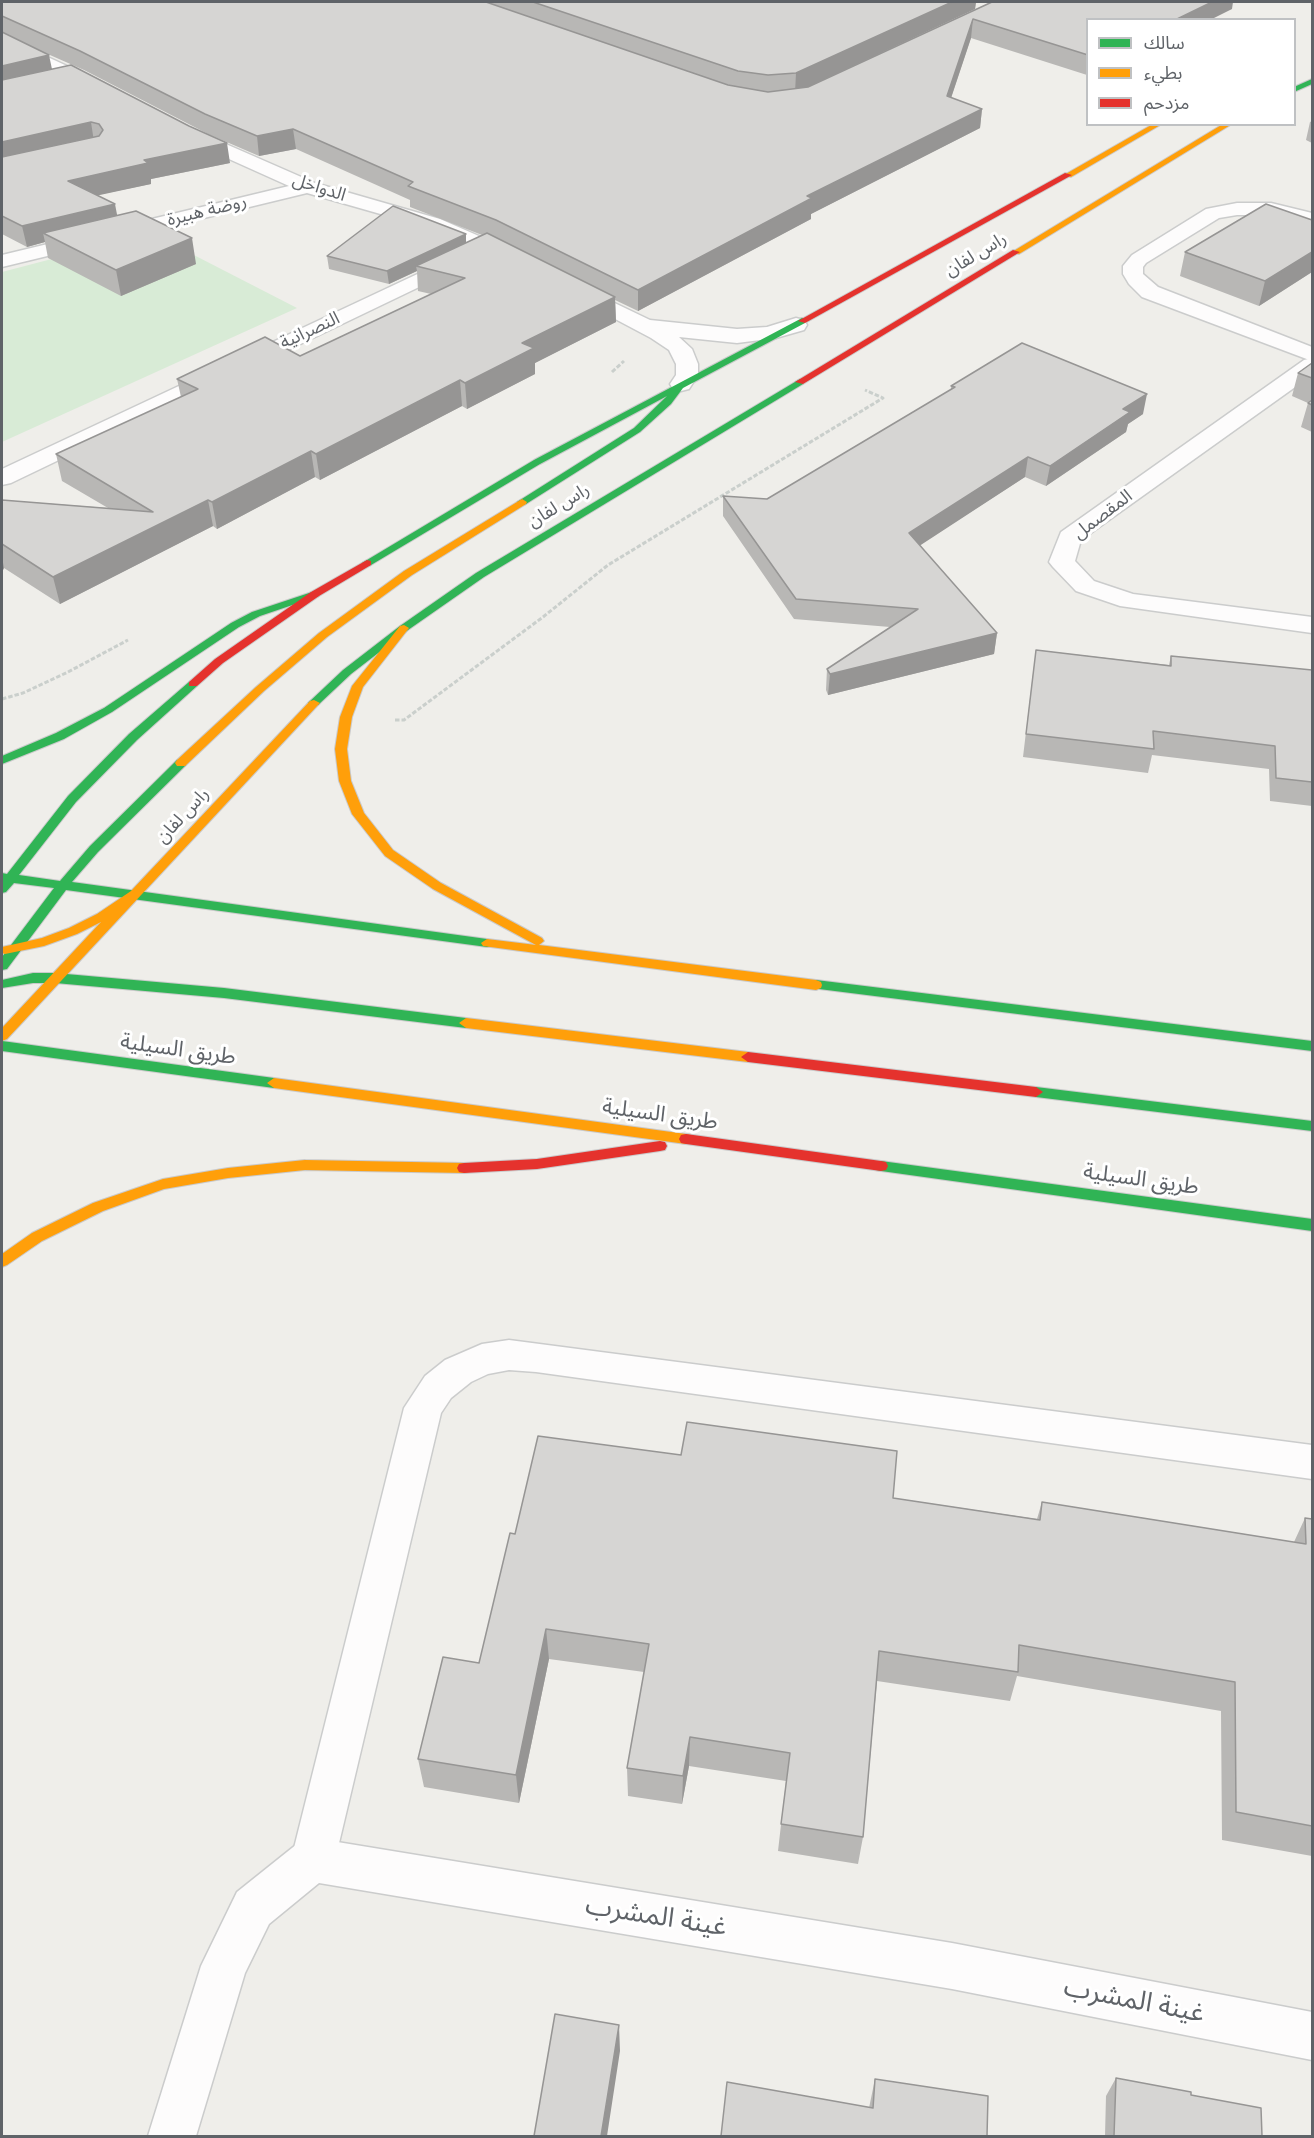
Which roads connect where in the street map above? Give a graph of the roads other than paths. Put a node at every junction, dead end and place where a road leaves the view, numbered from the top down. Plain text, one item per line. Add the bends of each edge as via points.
1 (2, 41) edge
2 (77, 76) junction
3 (1312, 81) edge
4 (45, 84) edge
5 (1296, 89) edge
6 (118, 98) edge
7 (170, 124) edge
8 (1155, 126) edge
9 (1226, 126) edge
10 (308, 187) junction
11 (1312, 219) edge
12 (489, 247) junction
13 (2, 261) edge
14 (530, 267) edge
15 (560, 282) edge
16 (642, 324) junction
17 (796, 325) junction
18 (1312, 354) edge
19 (1312, 365) edge
20 (681, 384) junction
21 (2, 478) edge
22 (315, 594) junction
23 (1312, 625) edge
24 (404, 628) junction
25 (2, 760) edge
26 (5, 881) edge
27 (63, 885) junction
28 (134, 894) junction
29 (7, 950) edge
30 (561, 953) junction
31 (2, 966) edge
32 (55, 978) junction
33 (2, 984) edge
34 (2, 1036) edge
35 (2, 1046) edge
36 (1312, 1046) edge
37 (1312, 1125) edge
38 (689, 1141) junction
39 (1312, 1225) edge
40 (2, 1261) edge
41 (1312, 1462) edge
42 (313, 1860) junction
43 (1312, 2036) edge
44 (172, 2136) edge

1 - 2 street
2 - 4 street
2 - 6 street
3 - 5 main road
7 - 10 street, الدواخل
8 - 17 main road, راس لفان
9 - 24 main road, راس لفان via 480,575
10 - 12 street, الدواخل via 414,216
10 - 13 street, روضة هبيرة
11 - 18 street via 1271,209 1213,213 1139,259 1133,274 1150,292
12 - 14 street, الدواخل
12 - 21 street, النصرانية
15 - 16 street
16 - 17 street via 737,336
16 - 20 street via 677,345 684,354 687,375
17 - 20 main road, راس لفان
19 - 23 street, المقصمل via 1070,537 1062,562 1084,586 1129,601
20 - 22 main road, راس لفان via 537,462
20 - 27 main road via 651,419 622,441 408,573 323,635 132,809
22 - 25 main road via 246,620 108,710 60,736
22 - 26 main road, راس لفان via 219,661 133,737 72,799
24 - 28 main road, راس لفان via 307,709
24 - 30 main road via 358,686 346,717 341,748 345,781 358,814 389,853 437,886
26 - 27 main road
27 - 28 main road
27 - 29 main road
28 - 29 main road via 74,931
28 - 30 main road
28 - 32 main road, راس لفان
29 - 31 main road
30 - 36 main road
32 - 33 main road
32 - 34 main road, راس لفان
32 - 37 main road via 236,995
35 - 38 main road, طريق السيلية
38 - 39 main road, طريق السيلية
38 - 40 main road via 537,1164 404,1168 305,1165 163,1184 98,1207 37,1237
41 - 42 street via 536,1357 509,1355 482,1360 458,1371 438,1387 423,1408
42 - 43 street, غينة المشرب via 952,1966
42 - 44 street via 253,1908 224,1966

